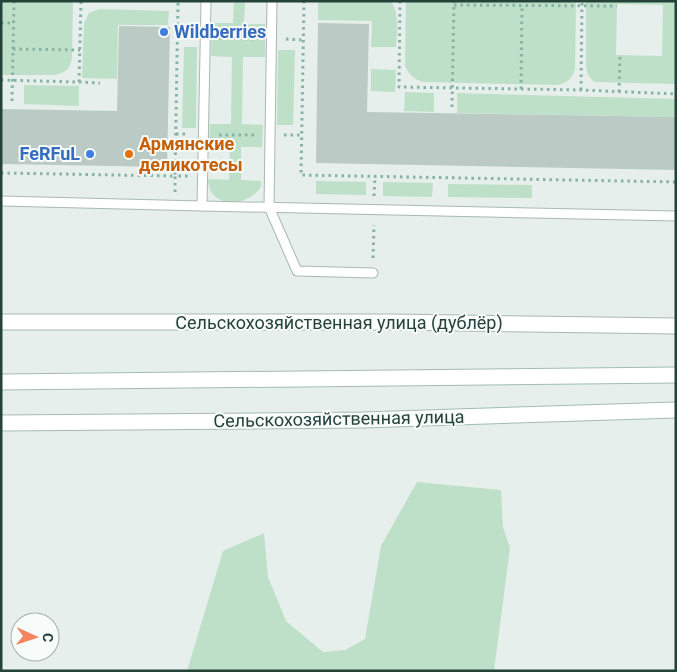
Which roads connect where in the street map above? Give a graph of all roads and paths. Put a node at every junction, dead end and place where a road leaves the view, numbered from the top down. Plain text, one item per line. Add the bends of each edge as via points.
1 (14, 1) edge
2 (81, 1) edge
3 (178, 1) edge
4 (206, 1) edge
5 (272, 1) edge
6 (304, 1) edge
7 (400, 1) edge
8 (454, 3) edge
9 (521, 4) edge
10 (582, 4) edge
11 (617, 6) dead end
12 (1, 23) edge
13 (14, 23) junction
14 (177, 38) junction
15 (205, 38) junction
16 (271, 39) junction
17 (303, 40) junction
18 (13, 50) junction
19 (80, 50) junction
20 (620, 55) dead end
21 (1, 80) edge
22 (13, 80) junction
23 (79, 82) junction
24 (100, 83) dead end
25 (453, 88) junction
26 (521, 89) junction
27 (581, 90) junction
28 (619, 92) junction
29 (676, 94) edge
30 (12, 100) dead end
31 (452, 107) dead end
32 (176, 134) junction
33 (203, 134) junction
34 (270, 135) junction
35 (302, 135) junction
36 (1, 173) edge
37 (175, 176) junction
38 (203, 176) junction
39 (676, 182) edge
40 (1, 201) edge
41 (174, 205) junction
42 (202, 206) junction
43 (269, 207) junction
44 (676, 216) edge
45 (373, 273) dead end
46 (1, 322) edge
47 (676, 326) edge
48 (676, 375) edge
49 (1, 382) edge
50 (676, 410) edge
51 (1, 423) edge

1 - 13 path
2 - 19 path
3 - 14 path
4 - 15 lane
5 - 16 lane
6 - 17 path
7 - 25 path via 399,87
8 - 9 path
8 - 25 path
9 - 10 path
9 - 26 path
10 - 11 path
10 - 27 path
12 - 13 path
13 - 18 path
14 - 15 path
14 - 32 path
15 - 16 path
15 - 33 lane
16 - 17 path
16 - 34 lane
17 - 35 path
18 - 19 path
18 - 22 path
19 - 23 path
20 - 28 path
21 - 22 path
22 - 23 path
22 - 30 path
23 - 24 path
25 - 26 path
25 - 31 path
26 - 27 path
27 - 28 path
28 - 29 path
32 - 33 path
32 - 37 path
33 - 34 path
33 - 38 lane
34 - 35 path
34 - 43 lane
35 - 39 path via 301,175
36 - 37 path
37 - 38 path
37 - 41 path
38 - 42 lane
40 - 41 lane
41 - 42 lane
42 - 43 lane
43 - 44 lane
43 - 45 lane via 297,271
46 - 47 main road, Сельскохозяйственная улица (дублёр)
48 - 49 main road
50 - 51 main road, Сельскохозяйственная улица via 362,420

